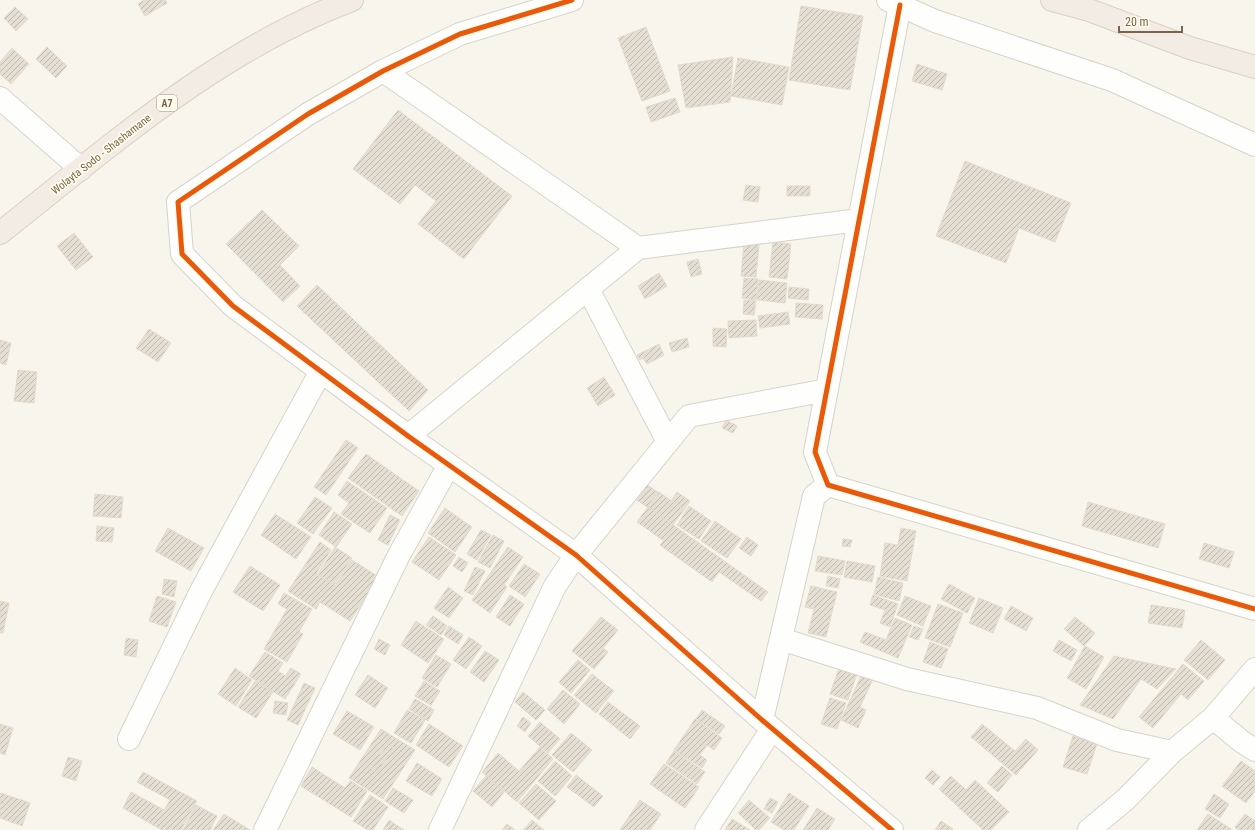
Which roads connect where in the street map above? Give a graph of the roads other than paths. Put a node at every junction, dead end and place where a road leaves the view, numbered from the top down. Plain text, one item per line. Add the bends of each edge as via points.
1 (352, 0) edge
2 (572, 0) edge
3 (1052, 0) edge
4 (894, 3) edge
5 (323, 5) edge
6 (1255, 67) edge
7 (383, 71) junction
8 (0, 98) edge
9 (1255, 145) edge
10 (81, 169) junction
11 (859, 220) junction
12 (0, 234) edge
13 (638, 248) junction
14 (588, 289) junction
15 (321, 372) junction
16 (827, 390) junction
17 (408, 436) junction
18 (668, 442) junction
19 (449, 465) junction
20 (828, 485) junction
21 (576, 556) junction
22 (1255, 609) edge
23 (781, 639) junction
24 (1255, 669) edge
25 (1213, 718) junction
26 (767, 725) junction
27 (129, 739) dead end
28 (1255, 750) edge
29 (1172, 752) junction
30 (1096, 829) edge
31 (266, 830) edge
32 (440, 830) edge
33 (706, 830) edge
34 (892, 830) edge

1 - 5 highway, Wolayta Sodo - Shashamane / A7
2 - 7 street via 460,34
3 - 6 highway via 1089,10 1190,48
4 - 9 street via 935,21 1112,80
4 - 11 street
5 - 10 highway, Wolayta Sodo - Shashamane / A7 via 177,96
7 - 13 street
7 - 15 street via 308,114 178,202 182,254 233,306
8 - 10 street
10 - 12 highway, Wolayta Sodo - Shashamane / A7
11 - 13 street
11 - 16 street
13 - 14 street
14 - 17 street
14 - 18 street
15 - 17 street
15 - 27 street via 201,591
16 - 18 street via 689,416
16 - 20 street via 815,452
17 - 19 street
18 - 21 street
19 - 21 street
19 - 31 street via 399,555
20 - 22 street
20 - 23 street via 814,496
21 - 26 street
21 - 32 street via 555,586
23 - 26 street
23 - 29 street via 907,679 1037,708 1117,740
24 - 25 street
25 - 28 street
25 - 29 street
26 - 33 street
26 - 34 street
29 - 30 street

